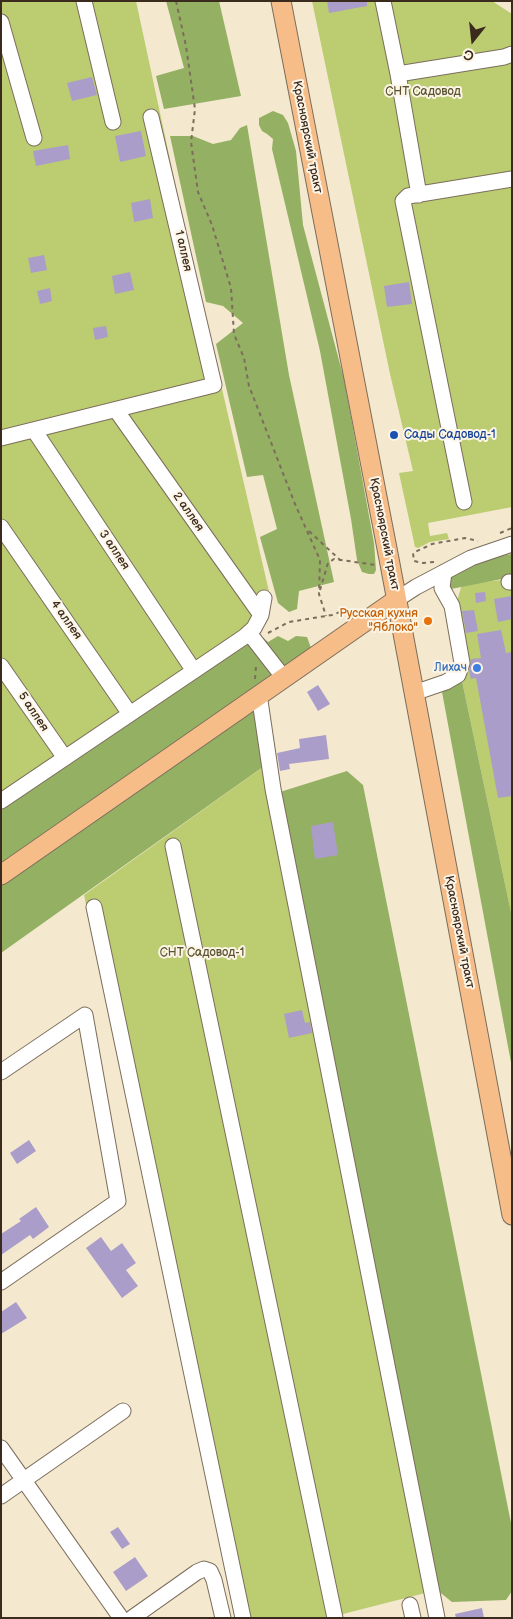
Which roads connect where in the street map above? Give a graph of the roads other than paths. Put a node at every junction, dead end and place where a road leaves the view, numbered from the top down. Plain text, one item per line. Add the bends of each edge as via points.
1 (84, 1) edge
2 (281, 1) edge
3 (383, 1) edge
4 (1, 22) edge
5 (512, 54) edge
6 (398, 74) junction
7 (151, 117) dead end
8 (113, 122) dead end
9 (34, 138) dead end
10 (512, 179) edge
11 (419, 195) junction
12 (116, 410) junction
13 (34, 430) junction
14 (1, 438) edge
15 (464, 502) dead end
16 (1, 527) edge
17 (512, 544) edge
18 (444, 572) junction
19 (264, 598) dead end
20 (396, 600) junction
21 (261, 615) junction
22 (253, 638) junction
23 (1, 666) edge
24 (194, 671) junction
25 (284, 678) junction
26 (414, 693) junction
27 (254, 698) junction
28 (130, 714) junction
29 (65, 758) junction
30 (1, 801) edge
31 (173, 846) dead end
32 (1, 875) edge
33 (94, 907) dead end
34 (1, 1072) edge
35 (512, 1215) edge
36 (1, 1282) edge
37 (123, 1411) dead end
38 (1, 1448) edge
39 (23, 1480) junction
40 (1, 1496) edge
41 (121, 1618) edge
42 (132, 1618) edge
43 (223, 1618) edge
44 (243, 1618) edge
45 (335, 1618) edge
46 (436, 1618) edge

1 - 8 street
2 - 20 main road, Красноярский тракт
3 - 6 street
4 - 9 street
5 - 6 street
6 - 11 street
7 - 12 street, 1 аллея via 214,385
10 - 11 street
11 - 15 street via 408,196 403,201
12 - 13 street
12 - 21 street, 2 аллея
13 - 14 street
13 - 24 street, 3 аллея
16 - 28 street, 4 аллея
17 - 18 street via 471,558
18 - 20 street
18 - 26 street via 442,588 452,606 462,663 458,675
19 - 21 street
20 - 25 main road
20 - 26 main road, Красноярский тракт
21 - 22 street
22 - 24 street
22 - 25 street
23 - 29 street, 5 аллея
24 - 28 street
25 - 27 main road
26 - 35 main road, Красноярский тракт
27 - 32 main road
27 - 46 street
28 - 29 street
29 - 30 street
31 - 45 street
33 - 44 street
34 - 36 street via 85,1015 118,1201
37 - 39 street
38 - 39 street
39 - 40 street
39 - 41 street
42 - 43 street via 204,1570 210,1571 214,1580

